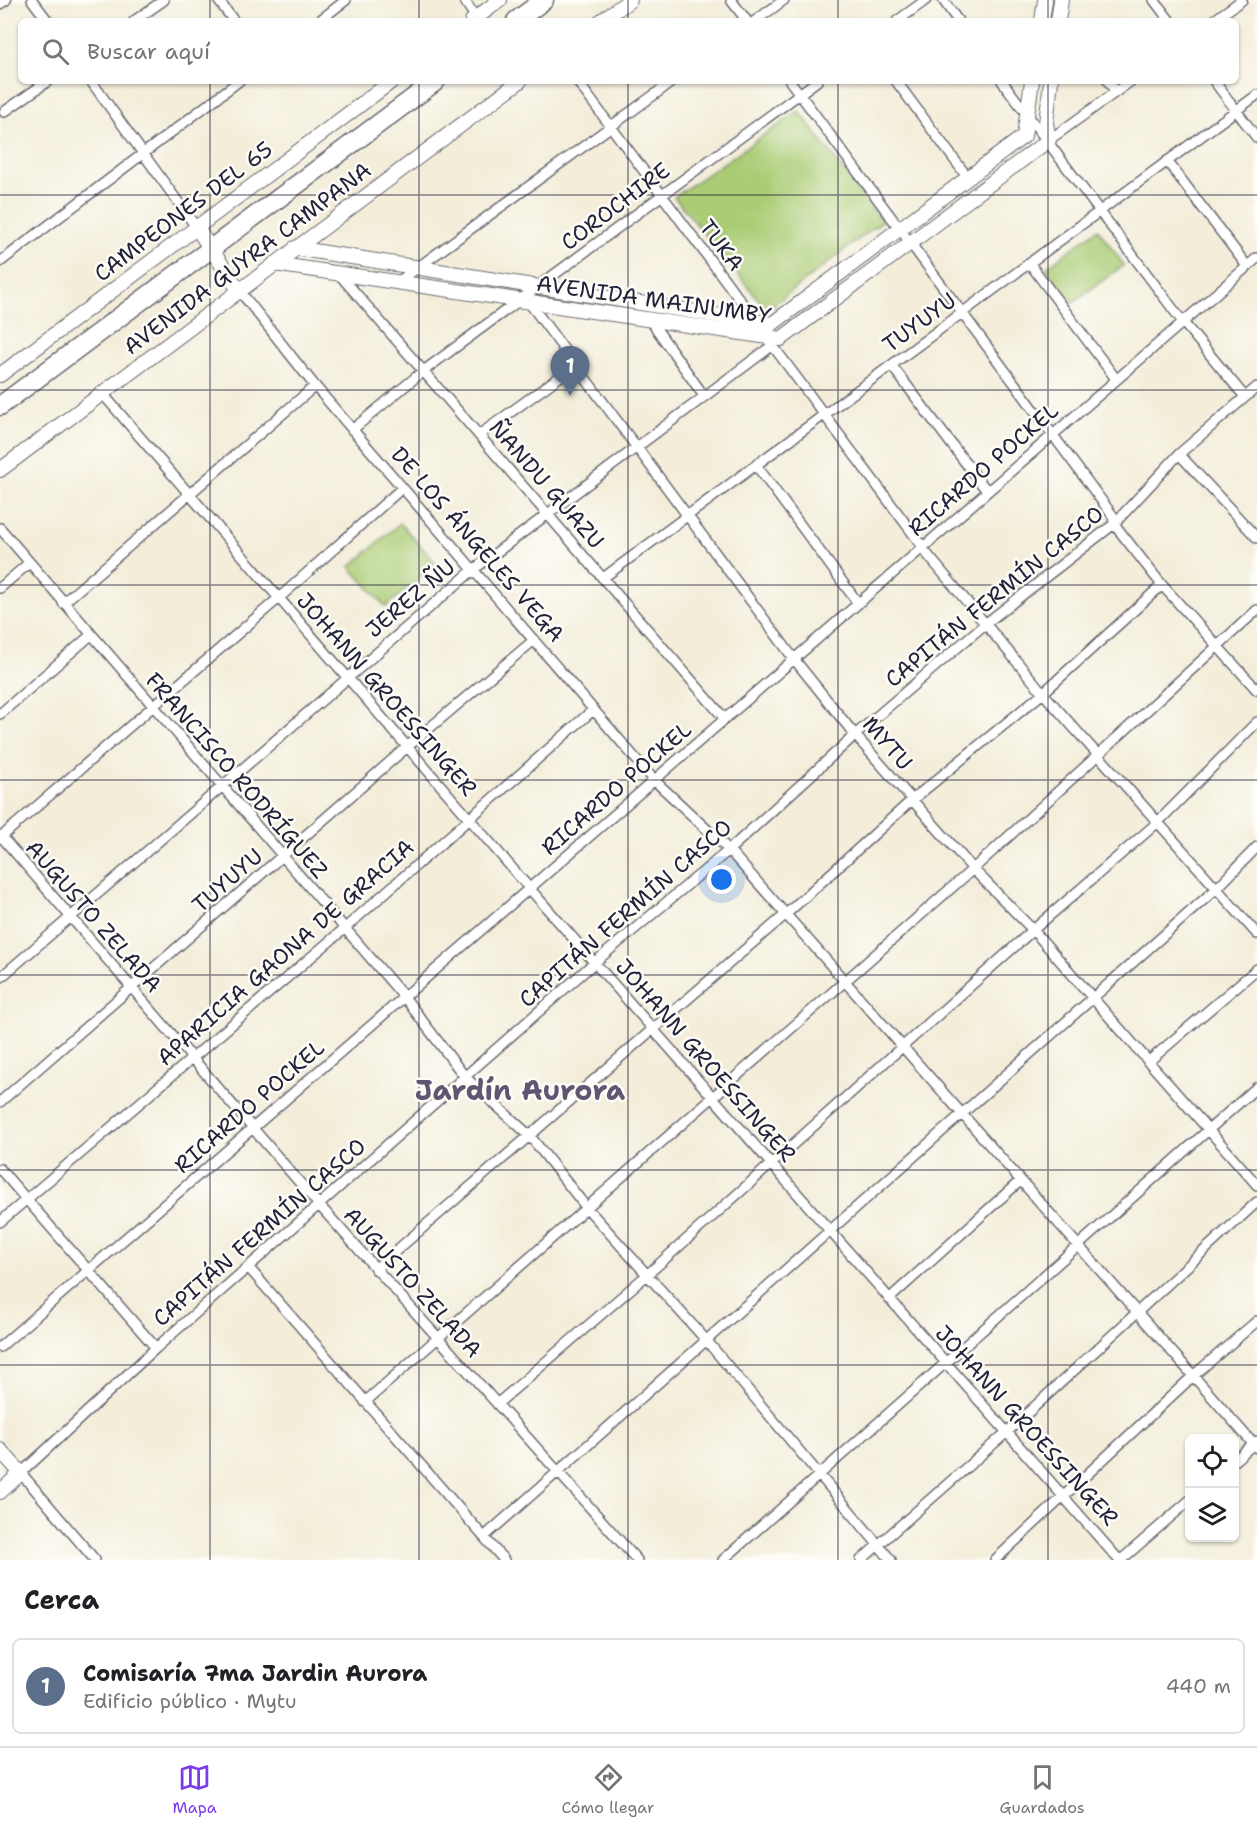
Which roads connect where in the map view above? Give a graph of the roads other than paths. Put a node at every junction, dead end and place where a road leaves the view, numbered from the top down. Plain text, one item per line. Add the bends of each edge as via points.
1 (6, 0) edge
2 (32, 0) edge
3 (164, 0) edge
4 (218, 0) edge
5 (346, 0) edge
6 (464, 0) edge
7 (500, 0) edge
8 (544, 0) edge
9 (630, 0) edge
10 (731, 0) edge
11 (784, 0) edge
12 (926, 0) edge
13 (943, 0) edge
14 (1045, 0) edge
15 (1154, 0) edge
16 (1242, 0) edge
17 (0, 4) edge
18 (46, 18) edge
19 (138, 18) edge
20 (232, 18) edge
21 (323, 18) edge
22 (473, 18) edge
23 (475, 18) edge
24 (520, 18) edge
25 (605, 18) edge
26 (745, 18) edge
27 (759, 18) edge
28 (901, 18) edge
29 (956, 18) edge
30 (1042, 18) edge
31 (1168, 18) edge
32 (1217, 18) edge
33 (44, 84) edge
34 (93, 84) edge
35 (236, 84) edge
36 (388, 84) edge
37 (432, 84) edge
38 (516, 84) edge
39 (580, 84) edge
40 (669, 84) edge
41 (792, 84) edge
42 (813, 84) edge
43 (898, 84) edge
44 (1004, 84) edge
45 (1032, 84) edge
46 (1050, 84) edge
47 (1110, 84) edge
48 (1127, 84) edge
49 (1216, 84) edge
50 (1116, 92) junction
51 (799, 94) junction
52 (1257, 95) edge
53 (1236, 111) junction
54 (4, 112) dead end
55 (1027, 115) junction
56 (610, 127) junction
57 (1257, 138) edge
58 (1048, 140) junction
59 (143, 154) junction
60 (1167, 161) junction
61 (968, 178) junction
62 (661, 195) junction
63 (1100, 209) junction
64 (196, 227) junction
65 (899, 231) junction
66 (910, 245) junction
67 (295, 248) junction
68 (211, 251) junction
69 (1257, 258) edge
70 (0, 261) edge
71 (274, 264) junction
72 (1030, 264) junction
73 (1247, 266) junction
74 (419, 268) junction
75 (339, 274) junction
76 (398, 282) junction
77 (540, 286) junction
78 (239, 290) junction
79 (524, 300) junction
80 (963, 315) junction
81 (650, 320) junction
82 (755, 321) junction
83 (1182, 321) junction
84 (774, 340) junction
85 (576, 365) junction
86 (892, 366) junction
87 (2, 369) edge
88 (422, 372) junction
89 (1116, 379) junction
90 (315, 386) junction
91 (1257, 387) edge
92 (102, 393) junction
93 (704, 396) junction
94 (1245, 397) junction
95 (0, 406) edge
96 (824, 415) junction
97 (352, 430) junction
98 (479, 435) junction
99 (1052, 435) junction
100 (636, 447) junction
101 (1179, 454) junction
102 (756, 465) junction
103 (0, 470) edge
104 (402, 488) junction
105 (987, 491) junction
106 (188, 495) junction
107 (546, 513) junction
108 (687, 516) junction
109 (1114, 524) junction
110 (0, 528) edge
111 (1257, 538) edge
112 (922, 548) junction
113 (29, 563) junction
114 (473, 570) junction
115 (603, 578) junction
116 (1162, 585) junction
117 (0, 588) edge
118 (279, 598) junction
119 (63, 603) junction
120 (858, 603) junction
121 (1257, 610) edge
122 (985, 624) junction
123 (91, 635) junction
124 (534, 640) junction
125 (1217, 644) junction
126 (794, 659) junction
127 (348, 676) junction
128 (1257, 690) edge
129 (1043, 693) junction
130 (152, 707) junction
131 (593, 710) junction
132 (0, 714) edge
133 (725, 719) junction
134 (1257, 722) edge
135 (855, 735) junction
136 (407, 747) junction
137 (1098, 754) junction
138 (654, 780) junction
139 (222, 788) junction
140 (912, 800) junction
141 (469, 819) junction
142 (1157, 824) junction
143 (0, 836) edge
144 (1257, 847) edge
145 (729, 850) junction
146 (282, 858) junction
147 (973, 869) junction
148 (1217, 888) junction
149 (530, 890) junction
150 (785, 915) junction
151 (71, 917) junction
152 (344, 929) junction
153 (1033, 930) junction
154 (1257, 934) edge
155 (594, 963) junction
156 (1257, 969) edge
157 (0, 978) edge
158 (844, 980) junction
159 (131, 988) junction
160 (405, 998) junction
161 (1090, 998) junction
162 (652, 1029) junction
163 (902, 1047) junction
164 (191, 1058) junction
165 (1148, 1062) junction
166 (465, 1077) junction
167 (1257, 1087) edge
168 (711, 1096) junction
169 (0, 1102) edge
170 (961, 1112) junction
171 (252, 1128) junction
172 (1208, 1128) junction
173 (530, 1136) junction
174 (771, 1164) junction
175 (0, 1169) edge
176 (1020, 1181) junction
177 (1257, 1185) edge
178 (27, 1199) junction
179 (1257, 1202) edge
180 (319, 1205) junction
181 (586, 1207) junction
182 (0, 1222) edge
183 (829, 1231) junction
184 (1078, 1246) junction
185 (248, 1268) junction
186 (375, 1269) junction
187 (90, 1270) junction
188 (648, 1274) junction
189 (889, 1299) junction
190 (1136, 1312) junction
191 (1257, 1321) edge
192 (438, 1338) junction
193 (706, 1340) junction
194 (0, 1347) edge
195 (156, 1348) junction
196 (944, 1362) junction
197 (1193, 1376) junction
198 (365, 1402) junction
199 (497, 1404) junction
200 (1007, 1432) junction
201 (1256, 1445) edge
202 (0, 1450) edge
203 (1239, 1457) edge
204 (557, 1471) junction
205 (21, 1473) junction
206 (820, 1474) junction
207 (0, 1492) edge
208 (1065, 1496) junction
209 (1185, 1504) edge
210 (484, 1537) junction
211 (879, 1546) junction
212 (95, 1560) edge
213 (504, 1560) edge
214 (636, 1560) edge
215 (723, 1560) edge
216 (861, 1560) edge
217 (891, 1560) edge
218 (995, 1560) edge
219 (1120, 1560) edge

1 - 17 street
2 - 18 street
3 - 19 street
4 - 20 street
5 - 21 street
6 - 22 street
7 - 23 street
8 - 24 highway
9 - 25 street
10 - 26 street
11 - 27 street
12 - 28 street
13 - 29 street
14 - 30 street
15 - 31 street
16 - 32 street
33 - 54 street
34 - 59 street
35 - 59 street
36 - 64 street, CAMPEONES DEL 65
37 - 68 highway
38 - 67 street, AVENIDA GUYRA CAMPANA
39 - 56 street, TUKA
40 - 56 street
41 - 51 street
42 - 51 street, COROCHIRE
43 - 61 street
44 - 55 street
45 - 55 street, AVENIDA MAINUMBY
46 - 58 street
47 - 50 street
48 - 50 street
49 - 53 street
50 - 58 street
51 - 62 street, COROCHIRE
51 - 65 street
52 - 53 street, TUYUYU
53 - 57 street
53 - 60 street, TUYUYU
55 - 58 street
55 - 61 street, AVENIDA MAINUMBY via 1024,136
56 - 62 street, TUKA
56 - 74 street
58 - 63 street
58 - 66 street, AVENIDA MAINUMBY
59 - 64 street
59 - 70 street
60 - 63 street, TUYUYU
60 - 73 street
61 - 65 street, AVENIDA MAINUMBY
62 - 77 street, COROCHIRE
62 - 82 street, TUKA
63 - 72 street, TUYUYU
63 - 83 street
64 - 68 street, DE LOS ÁNGELES VEGA
64 - 87 street, CAMPEONES DEL 65
65 - 66 street
65 - 82 street, AVENIDA MAINUMBY via 772,324
66 - 80 street
66 - 84 street, AVENIDA MAINUMBY
67 - 71 street, AVENIDA GUYRA CAMPANA
67 - 74 street, AVENIDA MAINUMBY
68 - 78 street, DE LOS ÁNGELES VEGA
68 - 95 highway
69 - 73 street, RICARDO POCKEL
71 - 75 street, AVENIDA MAINUMBY
71 - 78 street, AVENIDA GUYRA CAMPANA
72 - 80 street, TUYUYU
72 - 89 street
73 - 83 street, RICARDO POCKEL
74 - 76 street
74 - 77 street, AVENIDA MAINUMBY
75 - 76 street, AVENIDA MAINUMBY
75 - 88 street, ÑANDU GUAZU
76 - 79 street, AVENIDA MAINUMBY
77 - 79 street, COROCHIRE
77 - 82 street, AVENIDA MAINUMBY
78 - 90 street, DE LOS ÁNGELES VEGA
78 - 92 street, AVENIDA GUYRA CAMPANA
79 - 81 street, AVENIDA MAINUMBY
79 - 85 street, MYTU
79 - 88 street, COROCHIRE
80 - 86 street, TUYUYU
80 - 99 street
81 - 84 street, AVENIDA MAINUMBY
81 - 93 street
82 - 84 street, TUKA
83 - 89 street, RICARDO POCKEL
83 - 94 street
84 - 93 street, JEREZ ÑU
84 - 96 street, TUKA
85 - 98 street
85 - 100 street, MYTU
86 - 96 street, TUYUYU
86 - 105 street
88 - 97 street, COROCHIRE
88 - 98 street, ÑANDU GUAZU
89 - 99 street, RICARDO POCKEL
90 - 97 street, DE LOS ÁNGELES VEGA
90 - 106 street
91 - 94 street, CAPITÁN FERMÍN CASCO
92 - 103 street, AVENIDA GUYRA CAMPANA
92 - 106 street, JOHANN GROESSINGER
93 - 100 street, JEREZ ÑU
94 - 101 street, CAPITÁN FERMÍN CASCO
96 - 102 street, TUYUYU
96 - 112 street, TUKA
97 - 104 street, DE LOS ÁNGELES VEGA
98 - 107 street, ÑANDU GUAZU
99 - 105 street, RICARDO POCKEL
99 - 109 street via 1113,516
100 - 107 street, JEREZ ÑU
100 - 108 street, MYTU
101 - 109 street, CAPITÁN FERMÍN CASCO
101 - 111 street
102 - 108 street, TUYUYU
102 - 120 street
104 - 114 street, DE LOS ÁNGELES VEGA
104 - 118 street
105 - 112 street, RICARDO POCKEL
106 - 118 street, JOHANN GROESSINGER
106 - 119 street
107 - 114 street, JEREZ ÑU
107 - 115 street, ÑANDU GUAZU
108 - 115 street, TUYUYU
108 - 126 street, MYTU
109 - 116 street
109 - 122 street, CAPITÁN FERMÍN CASCO
110 - 113 street, FRANCISCO RODRÍGUEZ
112 - 120 street, RICARDO POCKEL
112 - 122 street, TUKA
113 - 117 street
113 - 119 street, FRANCISCO RODRÍGUEZ
114 - 124 street, DE LOS ÁNGELES VEGA
114 - 127 street, JEREZ ÑU
115 - 133 street, ÑANDU GUAZU
116 - 125 street
116 - 129 street
118 - 127 street, JOHANN GROESSINGER
118 - 130 street
119 - 123 street, FRANCISCO RODRÍGUEZ
120 - 126 street, RICARDO POCKEL
121 - 125 street
122 - 129 street, TUKA
122 - 135 street, CAPITÁN FERMÍN CASCO
123 - 130 street, FRANCISCO RODRÍGUEZ
123 - 132 street
124 - 131 street, DE LOS ÁNGELES VEGA
124 - 136 street, TUYUYU
125 - 128 street
125 - 137 street
126 - 133 street, RICARDO POCKEL
126 - 135 street, MYTU
127 - 136 street, JOHANN GROESSINGER
127 - 139 street, JEREZ ÑU
129 - 137 street, TUKA
129 - 140 street
130 - 139 street, FRANCISCO RODRÍGUEZ
130 - 143 street
131 - 138 street, DE LOS ÁNGELES VEGA
131 - 141 street, APARICIA GAONA DE GRACIA
133 - 138 street, RICARDO POCKEL
134 - 142 street
135 - 140 street, MYTU
135 - 145 street, CAPITÁN FERMÍN CASCO
136 - 141 street, JOHANN GROESSINGER
136 - 146 street, TUYUYU
137 - 142 street, TUKA
137 - 147 street
138 - 145 street, DE LOS ÁNGELES VEGA
138 - 149 street, RICARDO POCKEL
139 - 146 street, FRANCISCO RODRÍGUEZ
139 - 151 street, JEREZ ÑU
140 - 147 street, MYTU
140 - 150 street
141 - 149 street, JOHANN GROESSINGER
141 - 152 street, APARICIA GAONA DE GRACIA
142 - 148 street, TUKA
142 - 153 street
143 - 151 street, AUGUSTO ZELADA
144 - 148 street
145 - 150 street, DE LOS ÁNGELES VEGA
145 - 155 street, CAPITÁN FERMÍN CASCO
146 - 152 street, FRANCISCO RODRÍGUEZ
146 - 159 street, TUYUYU
147 - 153 street, MYTU
147 - 158 street
148 - 154 street, TUKA
148 - 161 street
149 - 155 street, JOHANN GROESSINGER
149 - 160 street, RICARDO POCKEL
150 - 158 street, DE LOS ÁNGELES VEGA
150 - 162 street
151 - 157 street, JEREZ ÑU
151 - 159 street, AUGUSTO ZELADA
152 - 160 street, FRANCISCO RODRÍGUEZ
152 - 164 street, APARICIA GAONA DE GRACIA
153 - 161 street, MYTU
153 - 163 street
155 - 162 street, JOHANN GROESSINGER
155 - 166 street, CAPITÁN FERMÍN CASCO
156 - 165 street
158 - 163 street, DE LOS ÁNGELES VEGA
158 - 168 street
159 - 164 street, AUGUSTO ZELADA
159 - 169 street, TUYUYU
160 - 166 street, FRANCISCO RODRÍGUEZ
160 - 171 street, RICARDO POCKEL
161 - 165 street, MYTU
161 - 170 street
162 - 168 street, JOHANN GROESSINGER
162 - 173 street
163 - 170 street, DE LOS ÁNGELES VEGA
163 - 174 street
164 - 171 street, AUGUSTO ZELADA
164 - 178 street, APARICIA GAONA DE GRACIA
165 - 172 street, MYTU
166 - 173 street, FRANCISCO RODRÍGUEZ
166 - 180 street, CAPITÁN FERMÍN CASCO
167 - 172 street
168 - 174 street, JOHANN GROESSINGER
168 - 181 street
170 - 176 street, DE LOS ÁNGELES VEGA
170 - 183 street
171 - 180 street, AUGUSTO ZELADA
171 - 187 street, RICARDO POCKEL
172 - 177 street, MYTU
172 - 184 street
173 - 181 street, FRANCISCO RODRÍGUEZ
173 - 186 street
174 - 183 street, JOHANN GROESSINGER
174 - 188 street
175 - 178 street
176 - 184 street, DE LOS ÁNGELES VEGA
176 - 189 street
178 - 182 street, APARICIA GAONA DE GRACIA
178 - 187 street
179 - 190 street
180 - 185 street, CAPITÁN FERMÍN CASCO
180 - 186 street, AUGUSTO ZELADA
181 - 188 street, FRANCISCO RODRÍGUEZ
181 - 192 street
183 - 189 street, JOHANN GROESSINGER
183 - 193 street
184 - 190 street, DE LOS ÁNGELES VEGA
184 - 196 street
185 - 195 street, CAPITÁN FERMÍN CASCO
185 - 198 street
186 - 192 street, AUGUSTO ZELADA
187 - 194 street, RICARDO POCKEL
187 - 195 street
188 - 193 street, FRANCISCO RODRÍGUEZ
188 - 199 street
189 - 196 street, JOHANN GROESSINGER
190 - 197 street, DE LOS ÁNGELES VEGA
190 - 200 street
191 - 197 street
192 - 198 street
192 - 199 street, AUGUSTO ZELADA
193 - 204 street
193 - 206 street, FRANCISCO RODRÍGUEZ
195 - 205 street, CAPITÁN FERMÍN CASCO
196 - 200 street, JOHANN GROESSINGER
196 - 206 street
197 - 201 street, DE LOS ÁNGELES VEGA
197 - 208 street
198 - 210 street
199 - 204 street, AUGUSTO ZELADA
200 - 208 street, JOHANN GROESSINGER
200 - 211 street
201 - 203 street
202 - 205 street
204 - 210 street
204 - 214 street, AUGUSTO ZELADA
205 - 207 street
205 - 212 street
206 - 211 street, FRANCISCO RODRÍGUEZ
206 - 215 street
208 - 218 street
208 - 219 street, JOHANN GROESSINGER
209 - 219 street
210 - 213 street
211 - 216 street
211 - 217 street, FRANCISCO RODRÍGUEZ

